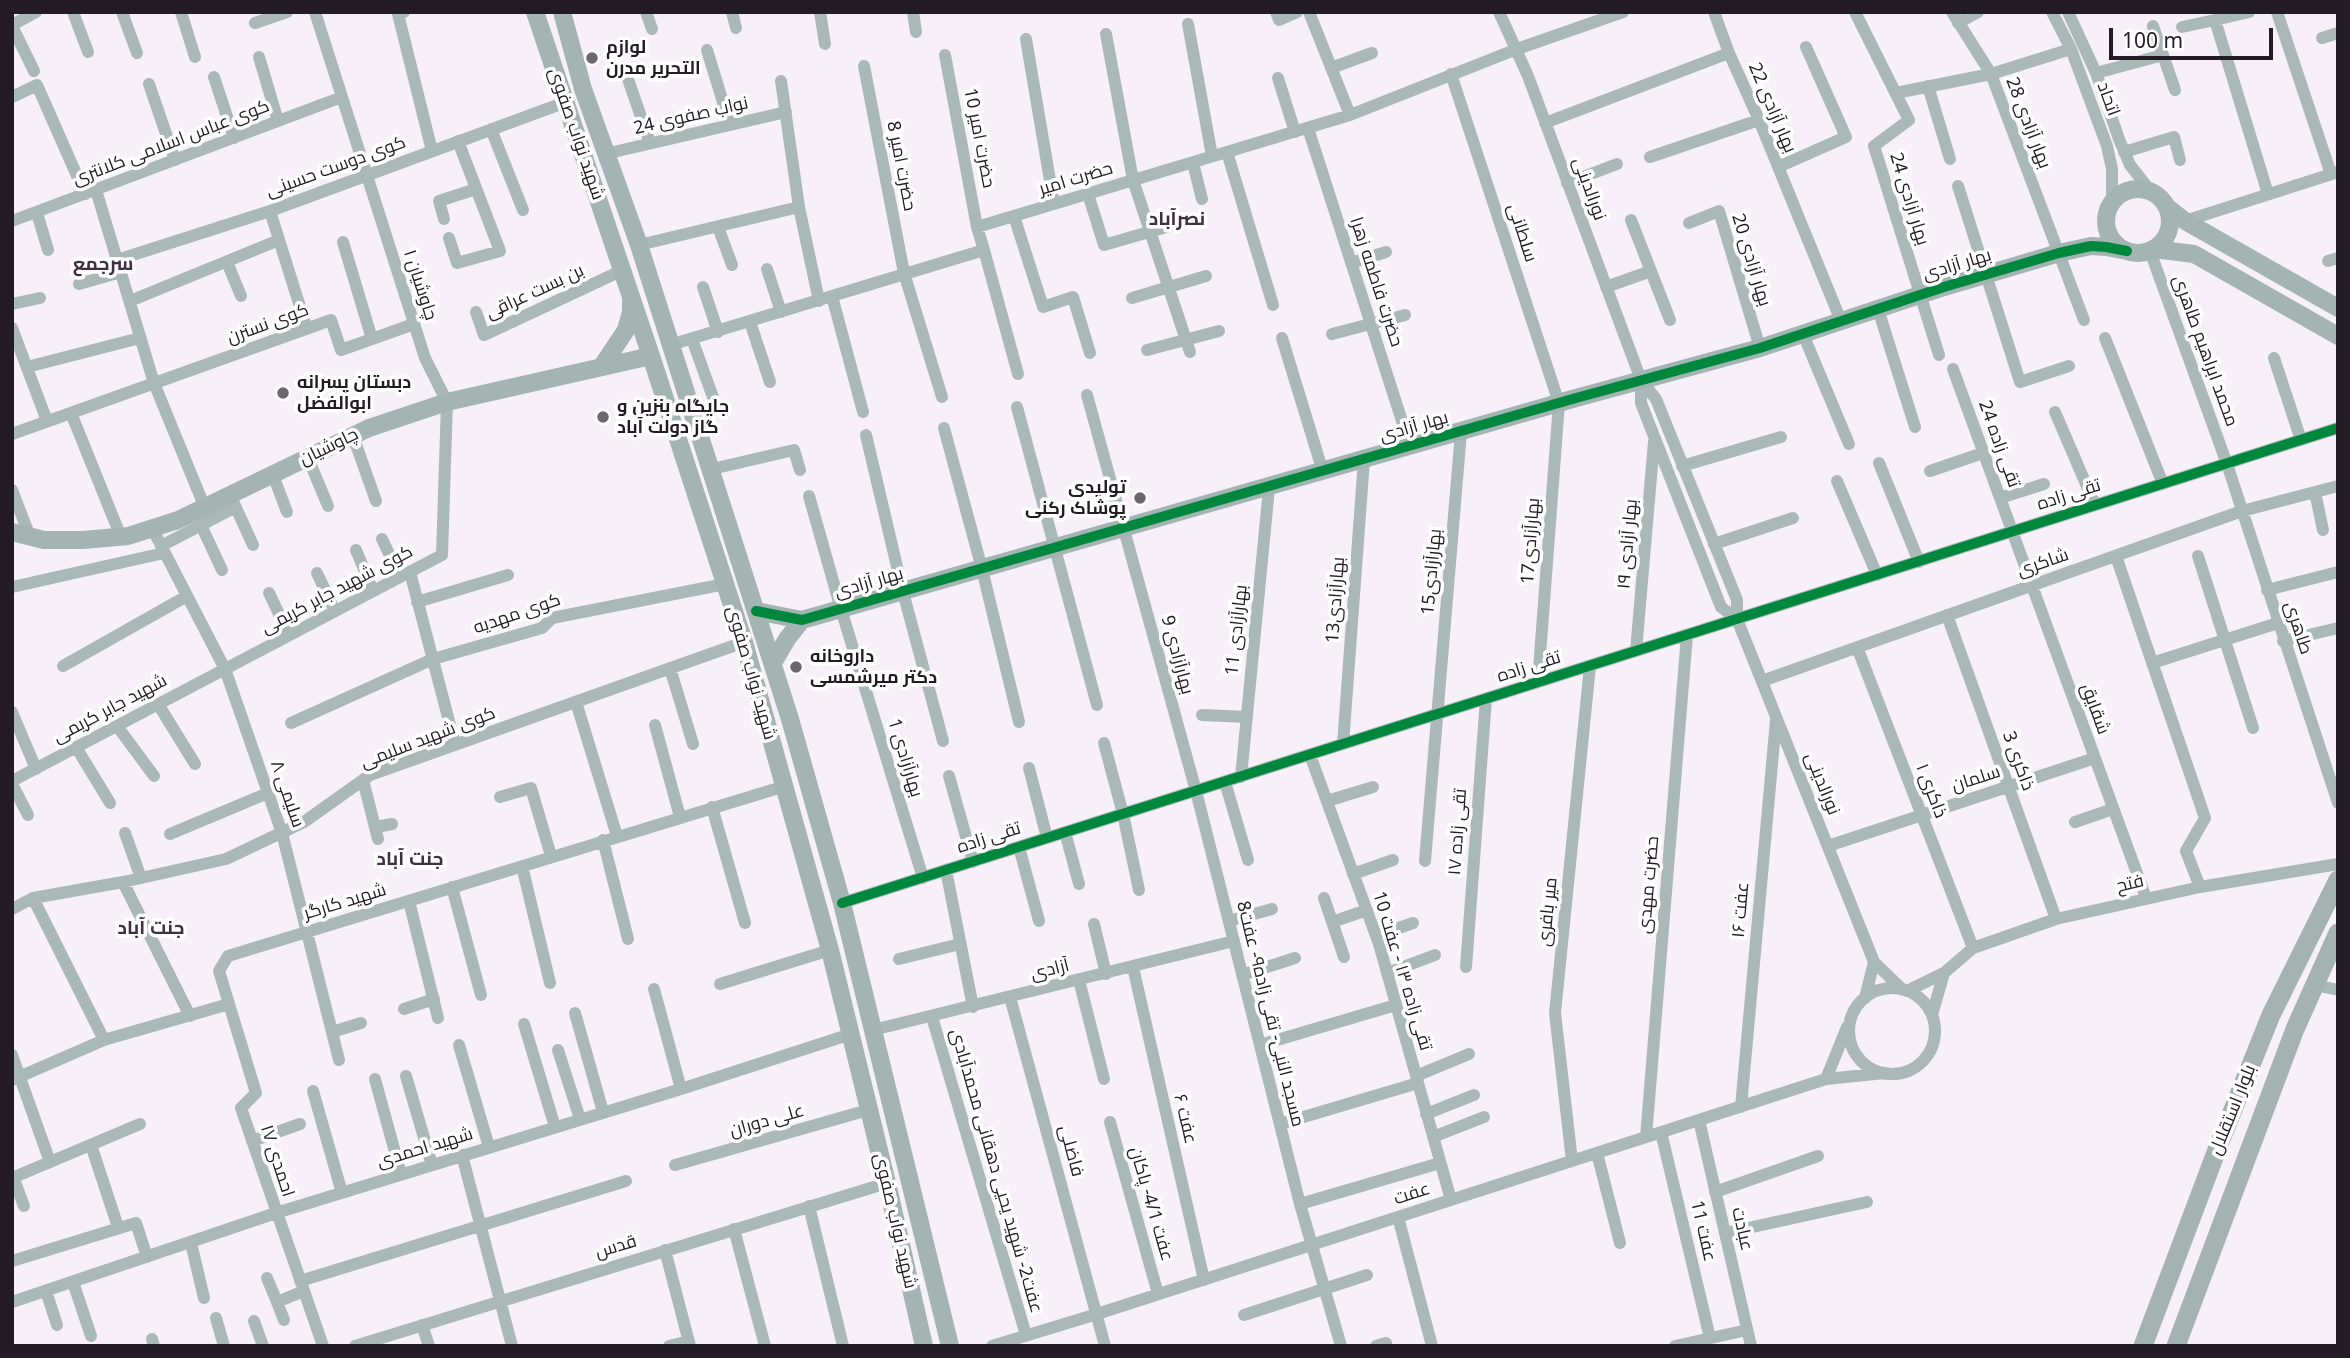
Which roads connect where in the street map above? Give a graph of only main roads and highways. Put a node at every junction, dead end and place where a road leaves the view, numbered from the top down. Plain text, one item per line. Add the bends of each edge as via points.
1 (536, 12) edge
2 (564, 20) edge
3 (543, 36) junction
4 (2166, 207) junction
5 (2110, 208) junction
6 (2079, 248) junction
7 (2152, 250) junction
8 (2127, 251) junction
9 (631, 293) junction
10 (2338, 308) edge
11 (2338, 336) edge
12 (652, 356) junction
13 (602, 366) junction
14 (12, 532) edge
15 (756, 611) junction
16 (802, 620) junction
17 (773, 663) junction
18 (2338, 880) edge
19 (2338, 933) edge
20 (924, 1346) edge
21 (950, 1346) edge
22 (2143, 1346) edge
23 (2176, 1346) edge

1 - 3 main road, شهید نواب صفوی
2 - 3 main road
2 - 15 main road, شهید نواب صفوی
3 - 9 main road, شهید نواب صفوی
4 - 5 main road via 2143,190 2126,192
4 - 7 main road via 2167,235
4 - 10 main road
5 - 6 main road
5 - 8 main road via 2108,231
6 - 8 main road, بهار آزادی
6 - 16 main road, بهار آزادی via 1760,348
7 - 8 main road
7 - 11 main road via 2194,254
9 - 12 main road, شهید نواب صفوی
9 - 13 main road via 625,330
12 - 13 main road, چاوشیان
12 - 20 main road, شهید نواب صفوی via 744,642 830,950
13 - 14 main road, چاوشیان via 447,402 369,428 203,516 121,537 83,540
15 - 16 main road, بهار آزادی
15 - 17 main road, شهید نواب صفوی
16 - 17 main road
17 - 21 main road, شهید نواب صفوی via 842,903
18 - 22 main road, بلوار استقلال via 2271,1015
19 - 23 main road, بلوار استقلال via 2295,1029

